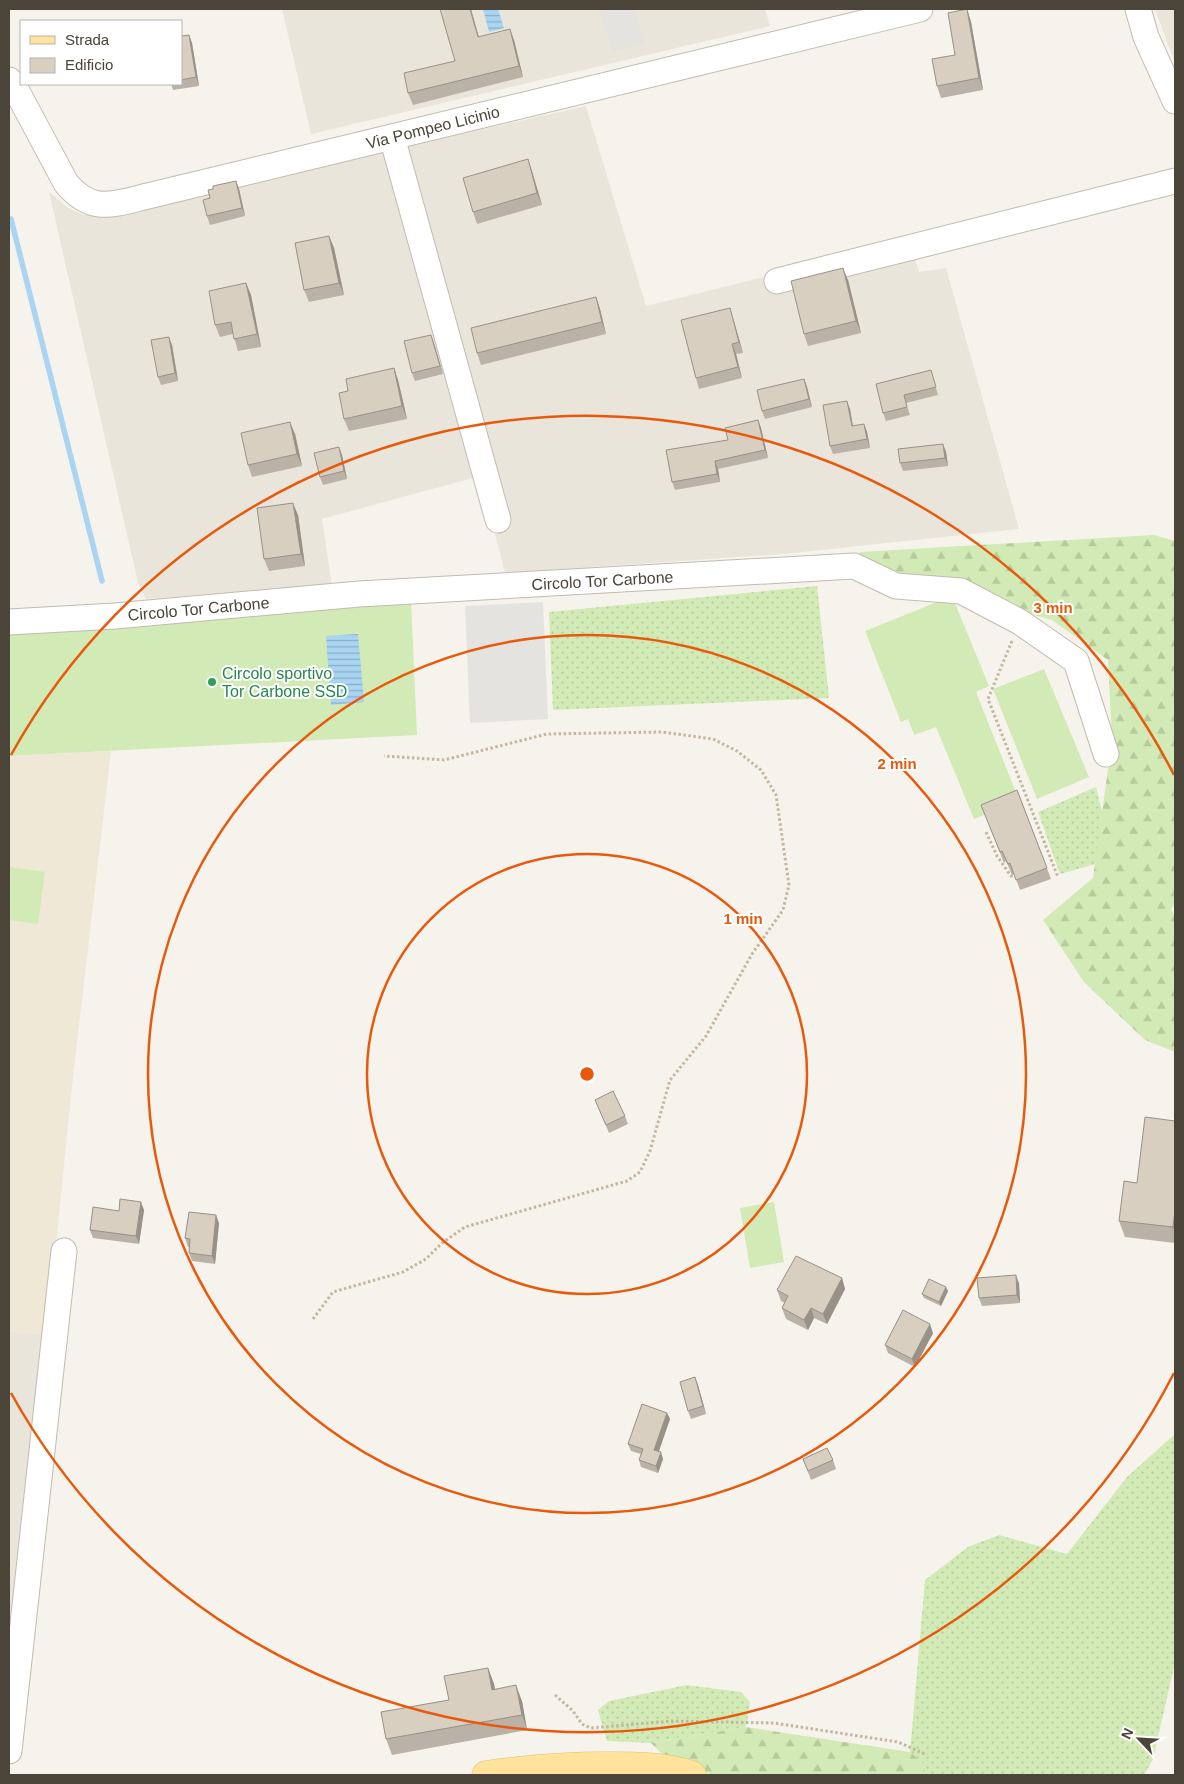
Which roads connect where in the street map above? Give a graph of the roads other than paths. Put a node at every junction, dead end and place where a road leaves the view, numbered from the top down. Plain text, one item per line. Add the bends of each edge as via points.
1 (920, 9) edge
2 (1138, 9) edge
3 (9, 80) edge
4 (1175, 101) edge
5 (392, 136) junction
6 (1175, 181) edge
7 (778, 281) dead end
8 (498, 520) dead end
9 (9, 622) edge
10 (1106, 754) dead end
11 (64, 1250) dead end
12 (9, 1751) edge
13 (486, 1775) edge
14 (692, 1775) edge

1 - 5 street, Via Pompeo Licinio
2 - 4 street via 1146,37
3 - 5 street, Via Pompeo Licinio via 66,183 86,201 99,205
5 - 8 street
6 - 7 street
9 - 10 street, Circolo Tor Carbone via 359,594 854,566 896,586 961,591 1020,622 1076,661
11 - 12 street
13 - 14 main road via 559,1767 624,1766 667,1768

